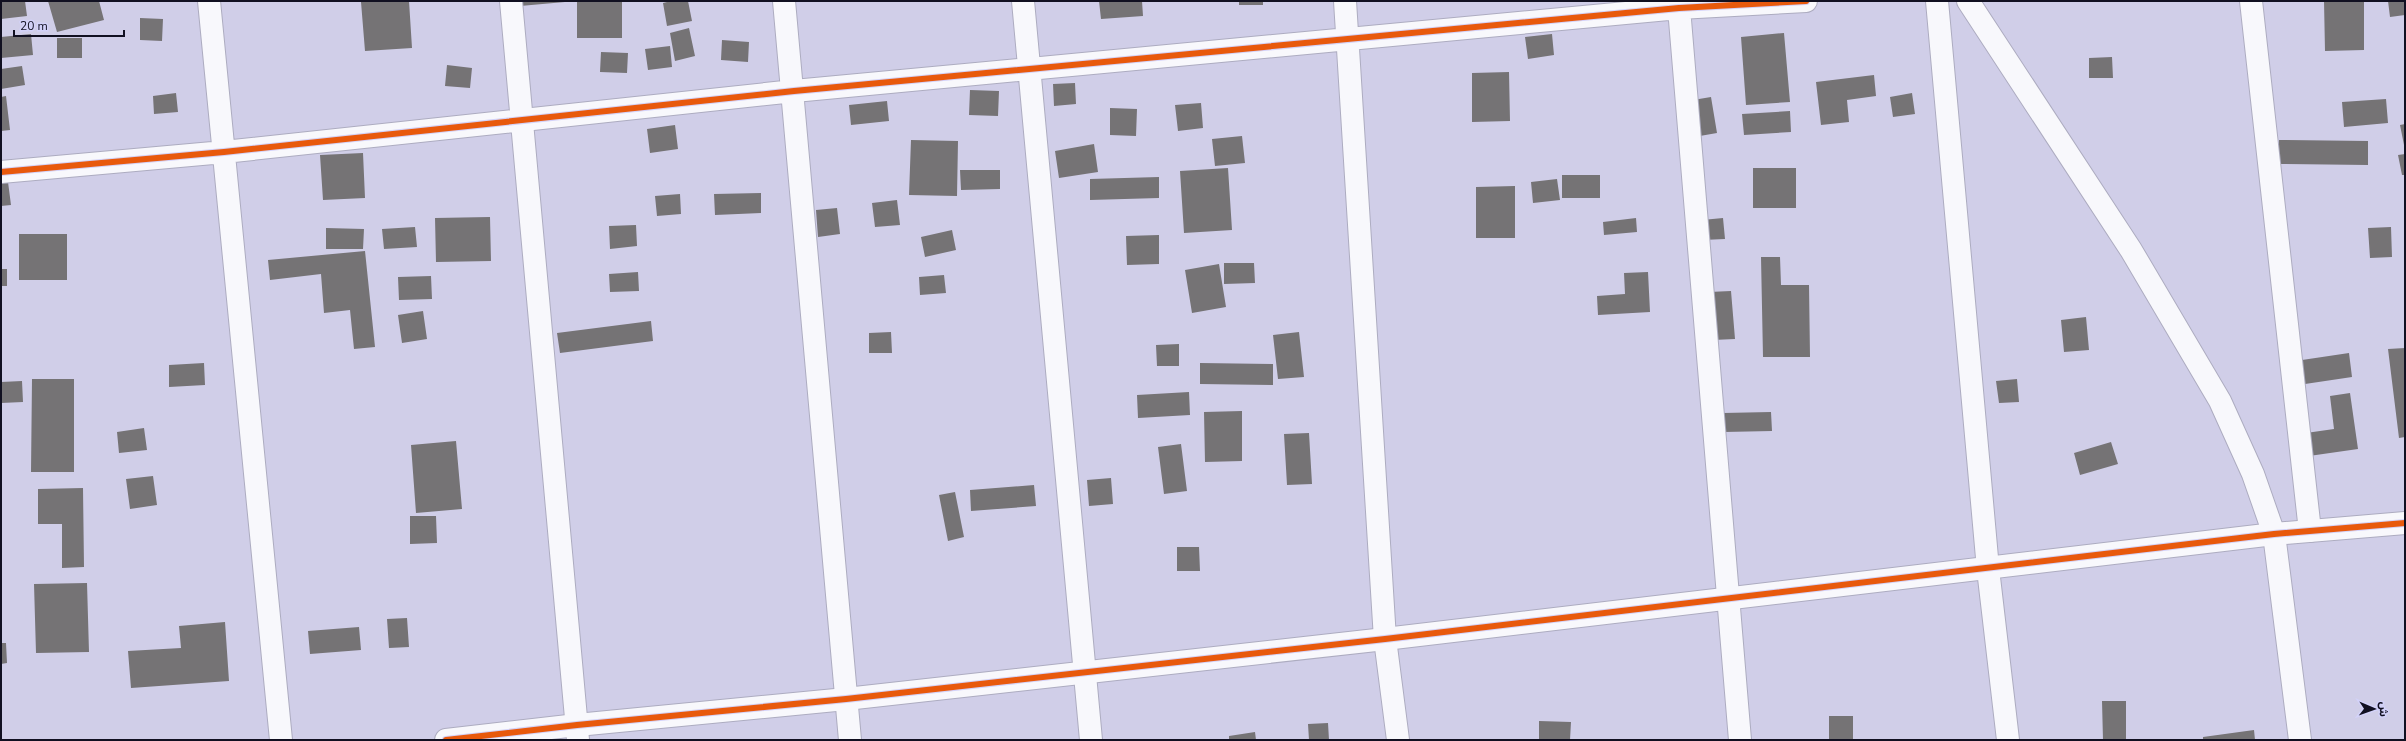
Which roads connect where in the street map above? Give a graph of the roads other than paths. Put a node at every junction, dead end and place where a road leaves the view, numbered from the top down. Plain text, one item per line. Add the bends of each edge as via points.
1 (209, 1) edge
2 (511, 1) edge
3 (784, 1) edge
4 (1023, 1) edge
5 (1345, 1) edge
6 (1806, 1) edge
7 (1937, 1) edge
8 (1968, 1) edge
9 (2251, 1) edge
10 (1679, 8) junction
11 (1348, 40) junction
12 (1030, 70) junction
13 (794, 91) junction
14 (522, 119) junction
15 (224, 152) junction
16 (1, 172) edge
17 (2405, 523) edge
18 (2310, 531) junction
19 (2274, 534) junction
20 (1988, 570) junction
21 (1728, 597) junction
22 (1385, 639) junction
23 (1085, 671) junction
24 (846, 699) junction
25 (577, 732) edge
26 (281, 740) edge
27 (446, 740) edge
28 (850, 740) edge
29 (1091, 740) edge
30 (1398, 740) edge
31 (1740, 740) edge
32 (2008, 740) edge
33 (2300, 740) edge

1 - 15 street
2 - 14 street
3 - 13 street
4 - 12 street
5 - 11 street
6 - 10 street
7 - 20 street
8 - 19 street via 2131,250 2220,402 2252,474
9 - 18 street
10 - 11 street
10 - 21 street
11 - 12 street
11 - 22 street
12 - 13 street
12 - 23 street
13 - 14 street
13 - 24 street
14 - 15 street
14 - 25 street
15 - 16 street
15 - 26 street
17 - 18 street
18 - 19 street
19 - 20 street
19 - 33 street
20 - 21 street
20 - 32 street
21 - 22 street
21 - 31 street
22 - 23 street
22 - 30 street
23 - 24 street
23 - 29 street
24 - 25 street
24 - 28 street
25 - 27 street

